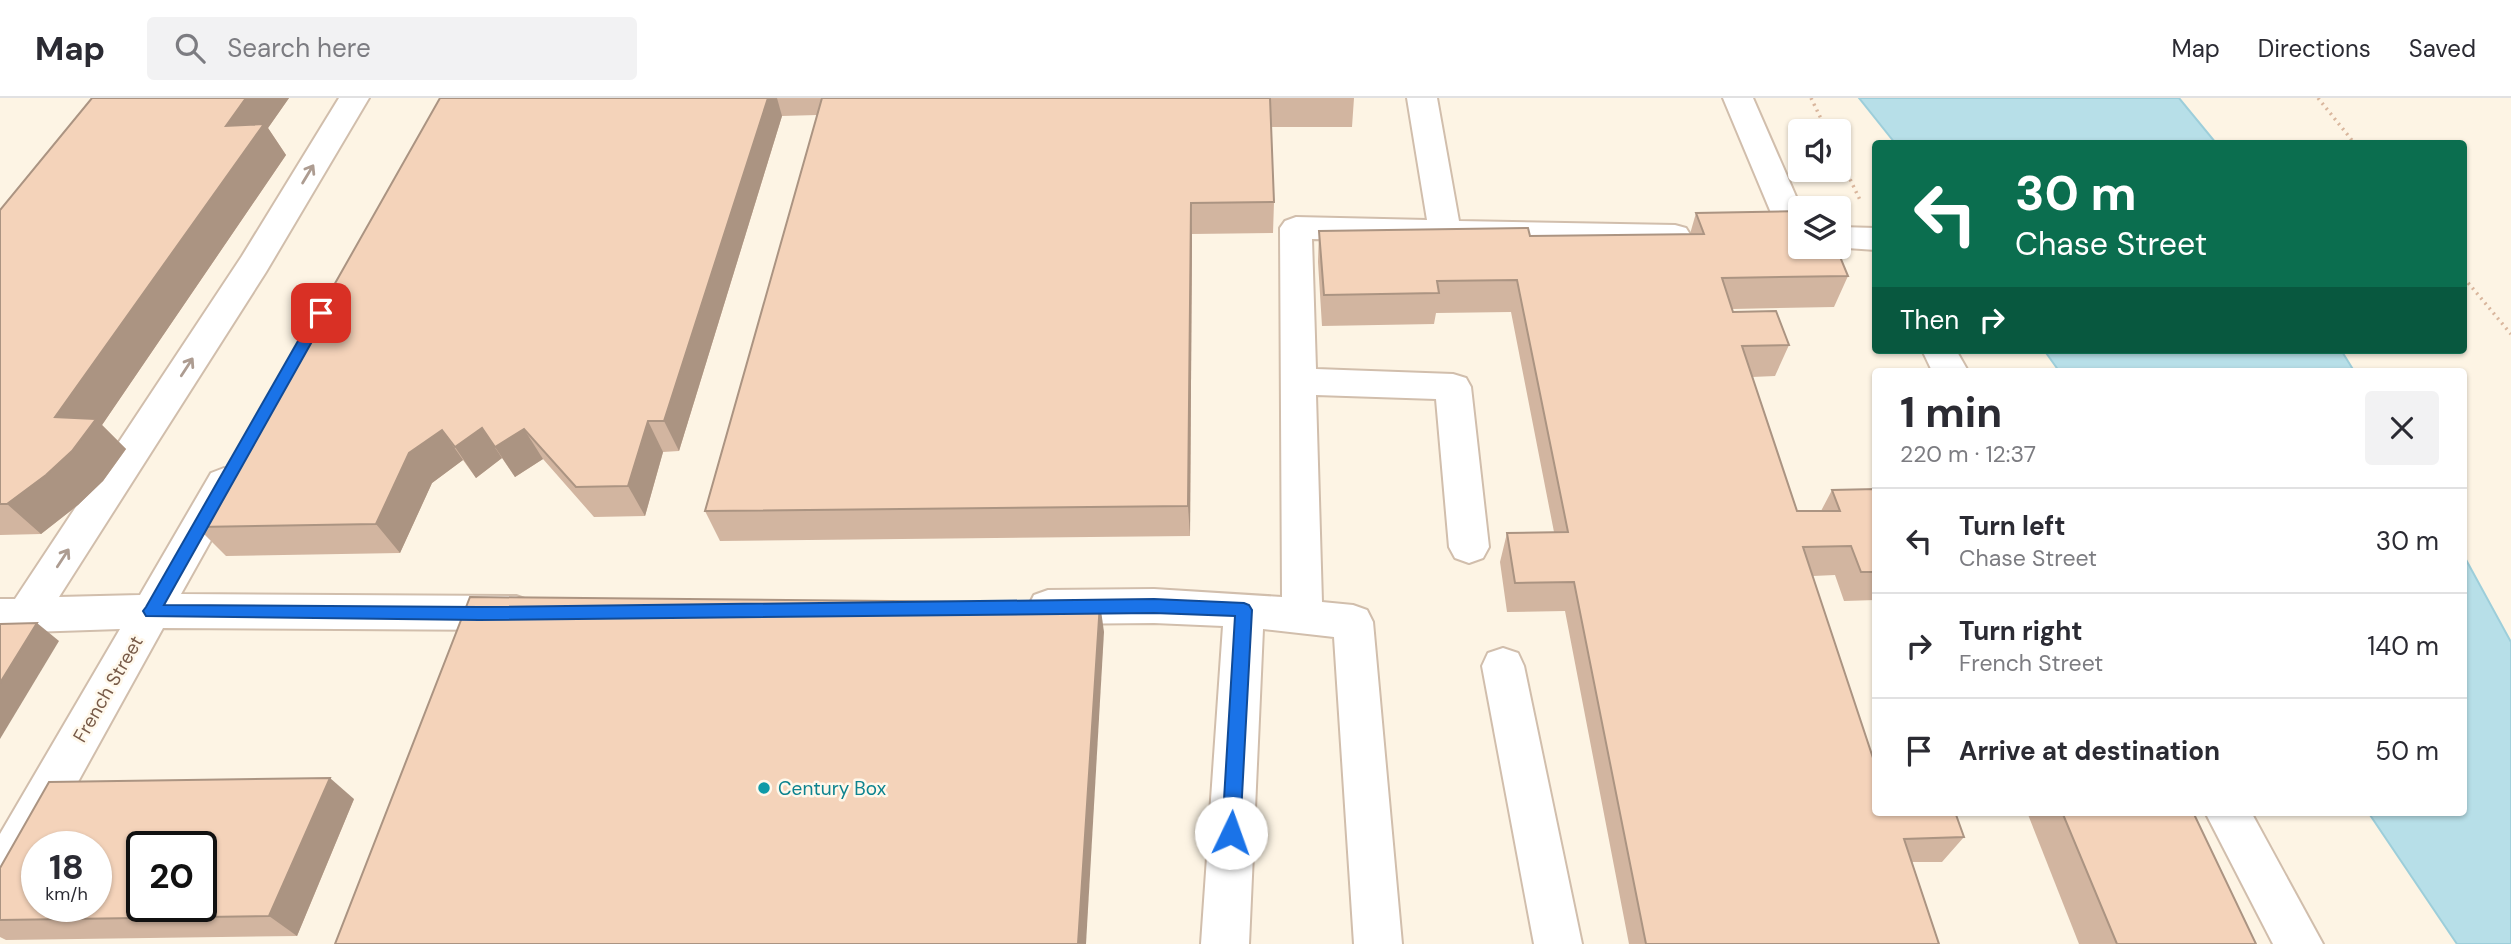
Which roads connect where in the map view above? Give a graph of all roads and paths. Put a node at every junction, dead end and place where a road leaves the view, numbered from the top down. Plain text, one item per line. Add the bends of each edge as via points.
1 (354, 98) edge
2 (1422, 98) edge
3 (1738, 98) edge
4 (1811, 98) edge
5 (2318, 98) edge
6 (1821, 119) edge
7 (2352, 140) edge
8 (1851, 182) edge
9 (1860, 201) dead end
10 (1788, 214) edge
11 (1445, 231) junction
12 (1703, 237) edge
13 (1757, 238) edge
14 (1851, 238) edge
15 (1788, 239) edge
16 (1872, 239) edge
17 (2467, 282) edge
18 (2511, 334) edge
19 (1298, 381) junction
20 (239, 457) edge
21 (1469, 547) dead end
22 (1016, 608) edge
23 (1244, 610) junction
24 (152, 611) junction
25 (548, 613) edge
26 (13, 615) edge
27 (1302, 616) junction
28 (1503, 666) dead end
29 (2229, 816) edge
30 (0, 878) edge
31 (1225, 944) edge
32 (1377, 944) edge
33 (1558, 944) edge
34 (2299, 944) edge

26 -> 1 street via 254,264
2 - 11 street
3 - 10 street
4 - 6 path
5 - 7 path
8 - 9 path
11 - 12 street
11 - 19 street via 1296,228
13 - 15 street
14 - 16 street
17 - 18 path
19 - 21 street via 1453,387
19 - 27 street
20 - 24 street, French Street
22 - 23 street
23 - 27 street
23 - 31 street
24 - 25 street via 471,633
24 - 26 street
24 - 30 street, French Street
27 - 32 street via 1353,622
28 - 33 street
29 - 34 street

